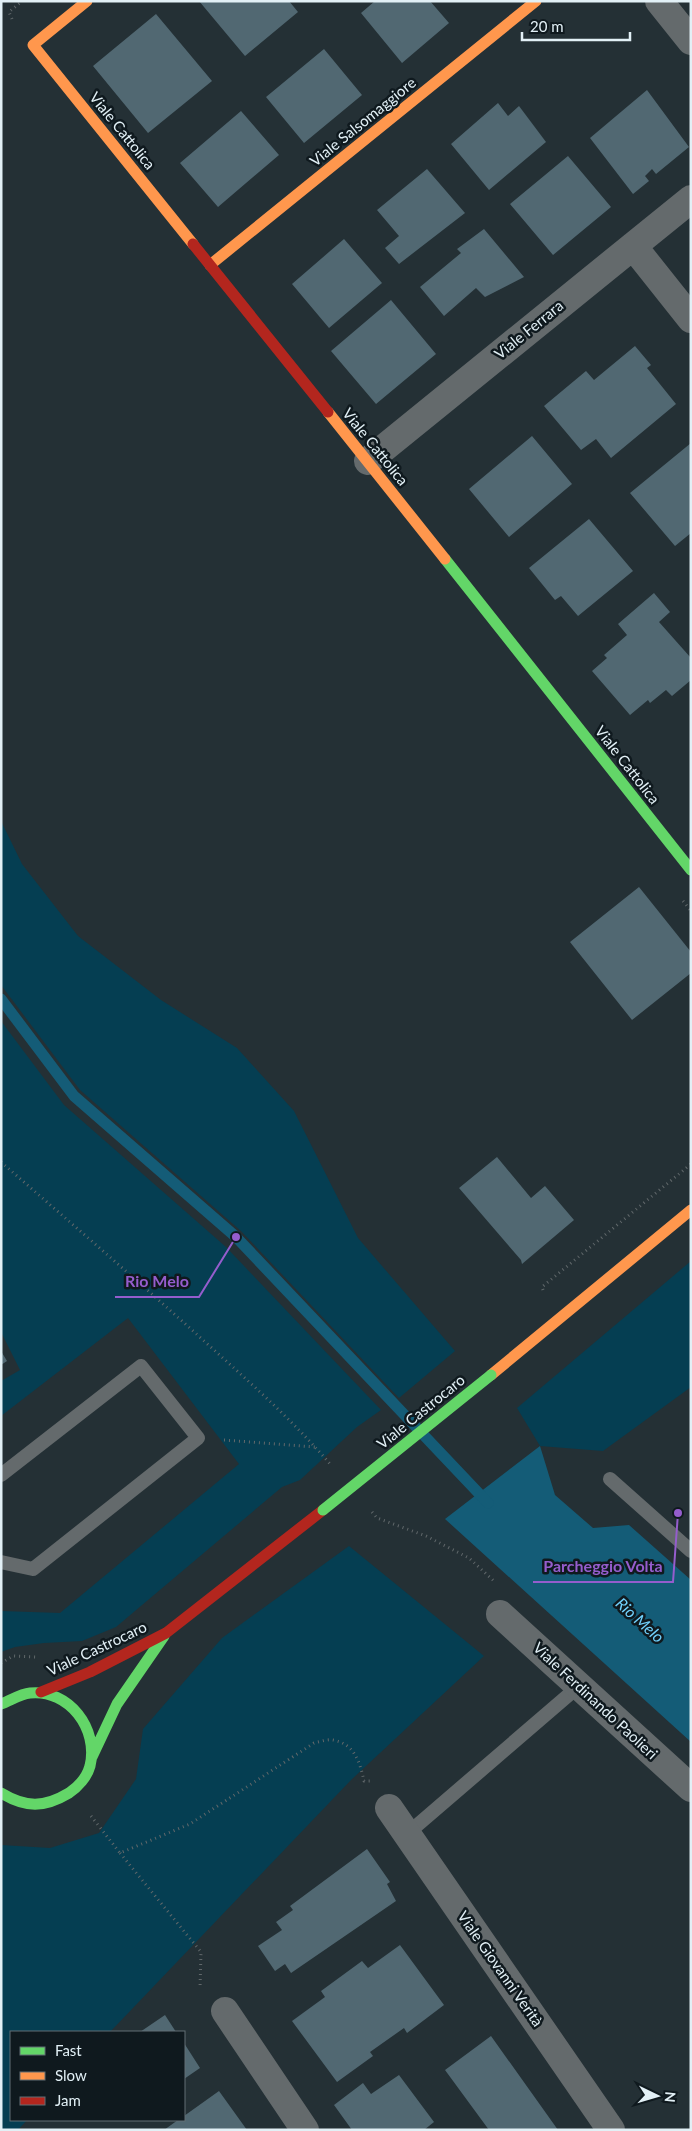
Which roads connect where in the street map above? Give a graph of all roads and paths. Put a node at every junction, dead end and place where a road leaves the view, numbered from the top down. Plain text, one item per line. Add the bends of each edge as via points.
1 (22, 1) edge
2 (87, 1) edge
3 (536, 1) edge
4 (659, 1) edge
5 (9, 12) dead end
6 (691, 41) edge
7 (691, 199) edge
8 (633, 246) junction
9 (210, 266) junction
10 (691, 319) edge
11 (368, 461) junction
12 (691, 870) edge
13 (691, 1210) edge
14 (198, 1438) junction
15 (316, 1447) dead end
16 (1, 1475) edge
17 (610, 1479) dead end
18 (691, 1551) edge
19 (1, 1562) edge
20 (500, 1614) dead end
21 (166, 1633) junction
22 (579, 1686) junction
23 (41, 1692) junction
24 (1, 1704) edge
25 (92, 1757) junction
26 (359, 1759) dead end
27 (691, 1788) edge
28 (1, 1793) edge
29 (29, 1805) junction
30 (389, 1808) dead end
31 (10, 1810) dead end
32 (90, 1816) dead end
33 (407, 1834) junction
34 (120, 1852) junction
35 (201, 1952) dead end
36 (224, 2011) dead end
37 (305, 2130) edge
38 (611, 2130) edge

1 - 5 path
2 - 9 street, Viale Cattolica via 33,45
3 - 9 street, Viale Salsomaggiore
4 - 6 street
7 - 8 street, Viale Ferrara
8 - 10 street
8 - 11 street, Viale Ferrara
9 - 11 street, Viale Cattolica
11 - 12 street, Viale Cattolica
13 - 21 street, Viale Castrocaro, bridge via 491,1375
14 - 15 path
14 - 16 lane via 141,1366
14 - 19 lane via 33,1569
17 - 18 lane
20 - 22 street, Viale Ferdinando Paolieri
21 - 23 street, Viale Castrocaro via 90,1672
21 - 25 street, Viale Castrocaro via 117,1704
22 - 27 street, Viale Ferdinando Paolieri
22 - 33 lane
23 - 24 street, Viale Castrocaro via 26,1693
23 - 25 street, Viale Castrocaro via 58,1696 74,1706 92,1738
25 - 29 street, Viale Castrocaro via 87,1774 63,1798
26 - 34 path via 332,1739 314,1743 190,1824
28 - 29 street, Viale Castrocaro
29 - 31 street, Viale Castrocaro
30 - 33 street, Viale Giovanni Verità
32 - 34 path
33 - 38 street, Viale Giovanni Verità
34 - 35 path
36 - 37 street

